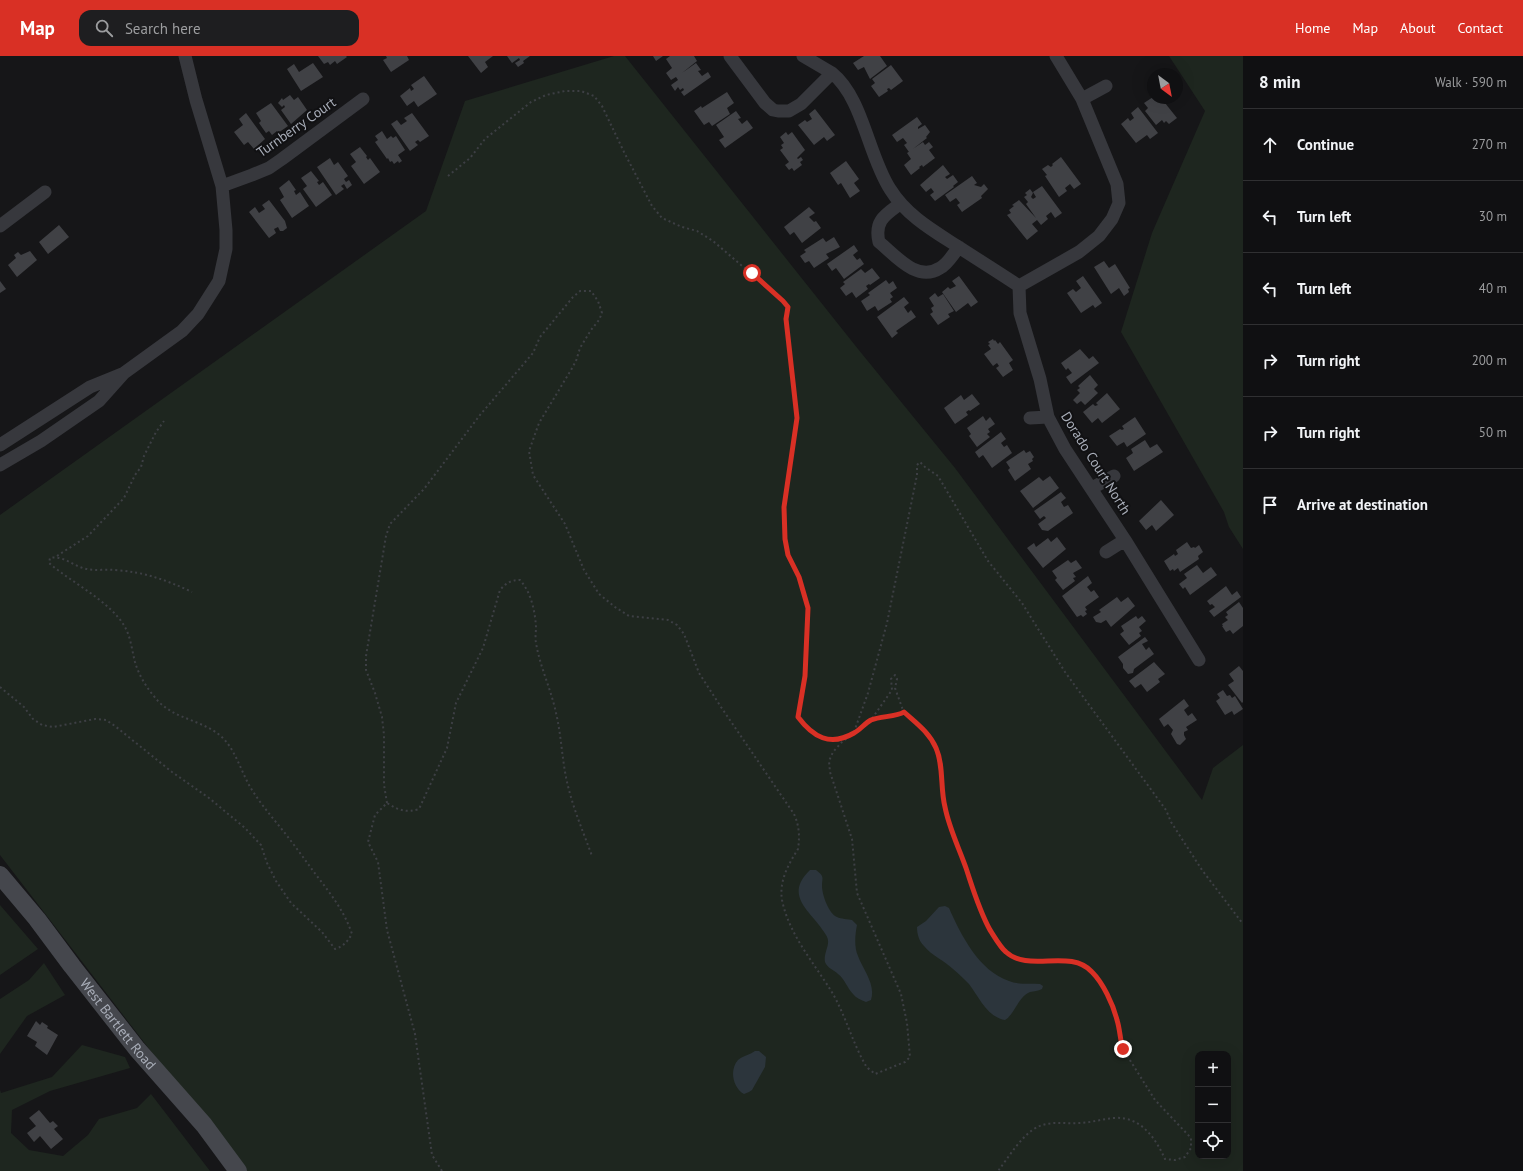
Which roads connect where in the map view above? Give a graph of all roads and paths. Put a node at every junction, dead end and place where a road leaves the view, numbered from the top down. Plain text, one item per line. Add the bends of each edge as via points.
1 (185, 56) edge
2 (730, 56) edge
3 (803, 56) edge
4 (1056, 56) edge
5 (832, 73) junction
6 (1106, 86) dead end
7 (363, 99) dead end
8 (1082, 99) junction
9 (448, 176) dead end
10 (222, 186) junction
11 (45, 192) dead end
12 (900, 204) junction
13 (0, 226) edge
14 (959, 247) junction
15 (1019, 286) junction
16 (124, 373) junction
17 (74, 397) junction
18 (84, 412) junction
19 (1048, 417) junction
20 (1030, 418) dead end
21 (164, 421) dead end
22 (0, 445) edge
23 (0, 465) edge
24 (1114, 476) dead end
25 (1092, 488) junction
26 (1125, 540) junction
27 (1106, 552) dead end
28 (57, 556) junction
29 (192, 592) dead end
30 (1199, 660) dead end
31 (0, 687) edge
32 (904, 712) junction
33 (871, 720) junction
34 (854, 733) junction
35 (387, 803) junction
36 (592, 856) dead end
37 (0, 875) edge
38 (1243, 924) edge
39 (238, 1171) edge
40 (442, 1171) edge
41 (998, 1171) edge

1 - 10 street
2 - 5 street via 765,103 778,112 789,111 802,104
3 - 5 street
4 - 8 street
5 - 12 street via 841,80 855,104 878,169
6 - 8 street
7 - 10 street, Turnberry Court via 276,163
8 - 15 street via 1117,184 1118,203 1112,219 1099,236 1079,252
9 - 34 path via 470,158 485,140 531,102 546,95 565,91 581,91 594,96 602,106 652,206 662,218 697,231 712,240 788,307 786,319 797,418 784,507 785,539 788,555 799,577 808,608 805,676 798,717 806,728 822,738 835,740
10 - 16 street via 226,249 218,281 198,314 182,331
11 - 13 street
12 - 14 street via 921,223
12 - 14 street via 878,223 877,235 879,242 914,270 927,273 941,268
14 - 15 street
15 - 19 street, Dorado Court North via 1020,313 1040,379
16 - 17 street via 90,387
16 - 18 street via 99,401
17 - 18 street
17 - 22 street
18 - 23 street
19 - 20 street
19 - 25 street, Dorado Court North via 1065,449
21 - 28 path via 124,498 88,536
24 - 25 street
25 - 26 street, Dorado Court North
26 - 27 street
26 - 30 street, Dorado Court North
28 - 29 path via 86,569 141,573
28 - 31 path via 50,558 49,564 107,606 124,626 140,677 158,701 184,718 212,730 223,739 234,754 253,792 338,905 352,934 347,943 335,949 322,932 291,903 276,881 261,845 245,828 115,726 106,720 95,719 53,727 42,725
32 - 33 path
32 - 33 path via 895,688 895,675 891,679 892,690
32 - 41 path via 927,733 936,748 948,820 974,895 990,929 1005,952 1017,959 1032,962 1068,961 1092,971 1109,997 1123,1049 1155,1100 1190,1138 1191,1148 1185,1157 1165,1159 1147,1128 1125,1118 1078,1124 1053,1123 1034,1129 1025,1136
33 - 34 path
34 - 35 path via 833,752 829,761 830,772 852,838 857,893 901,994 910,1057 906,1062 875,1074 867,1067 846,1019 788,920 782,892 785,871 799,845 799,828 794,814 699,672 684,634 677,625 668,620 629,616 600,594 584,570 566,524 533,476 529,451 539,423 602,313 592,291 580,291 540,337 533,353 480,415 424,489 390,524 366,656 366,670 382,717
34 - 38 path via 887,623 917,475 917,464 920,462 938,476 988,560 1022,603 1065,672 1166,810 1202,870
35 - 36 path via 398,810 410,812 419,809 447,748 456,703 483,648 500,590 505,584 520,580 526,586 534,610 536,641 556,712 569,790
35 - 40 path via 375,815 368,842 378,862 387,930 415,1034 432,1155
37 - 39 street, West Bartlett Road via 137,1049 204,1125

